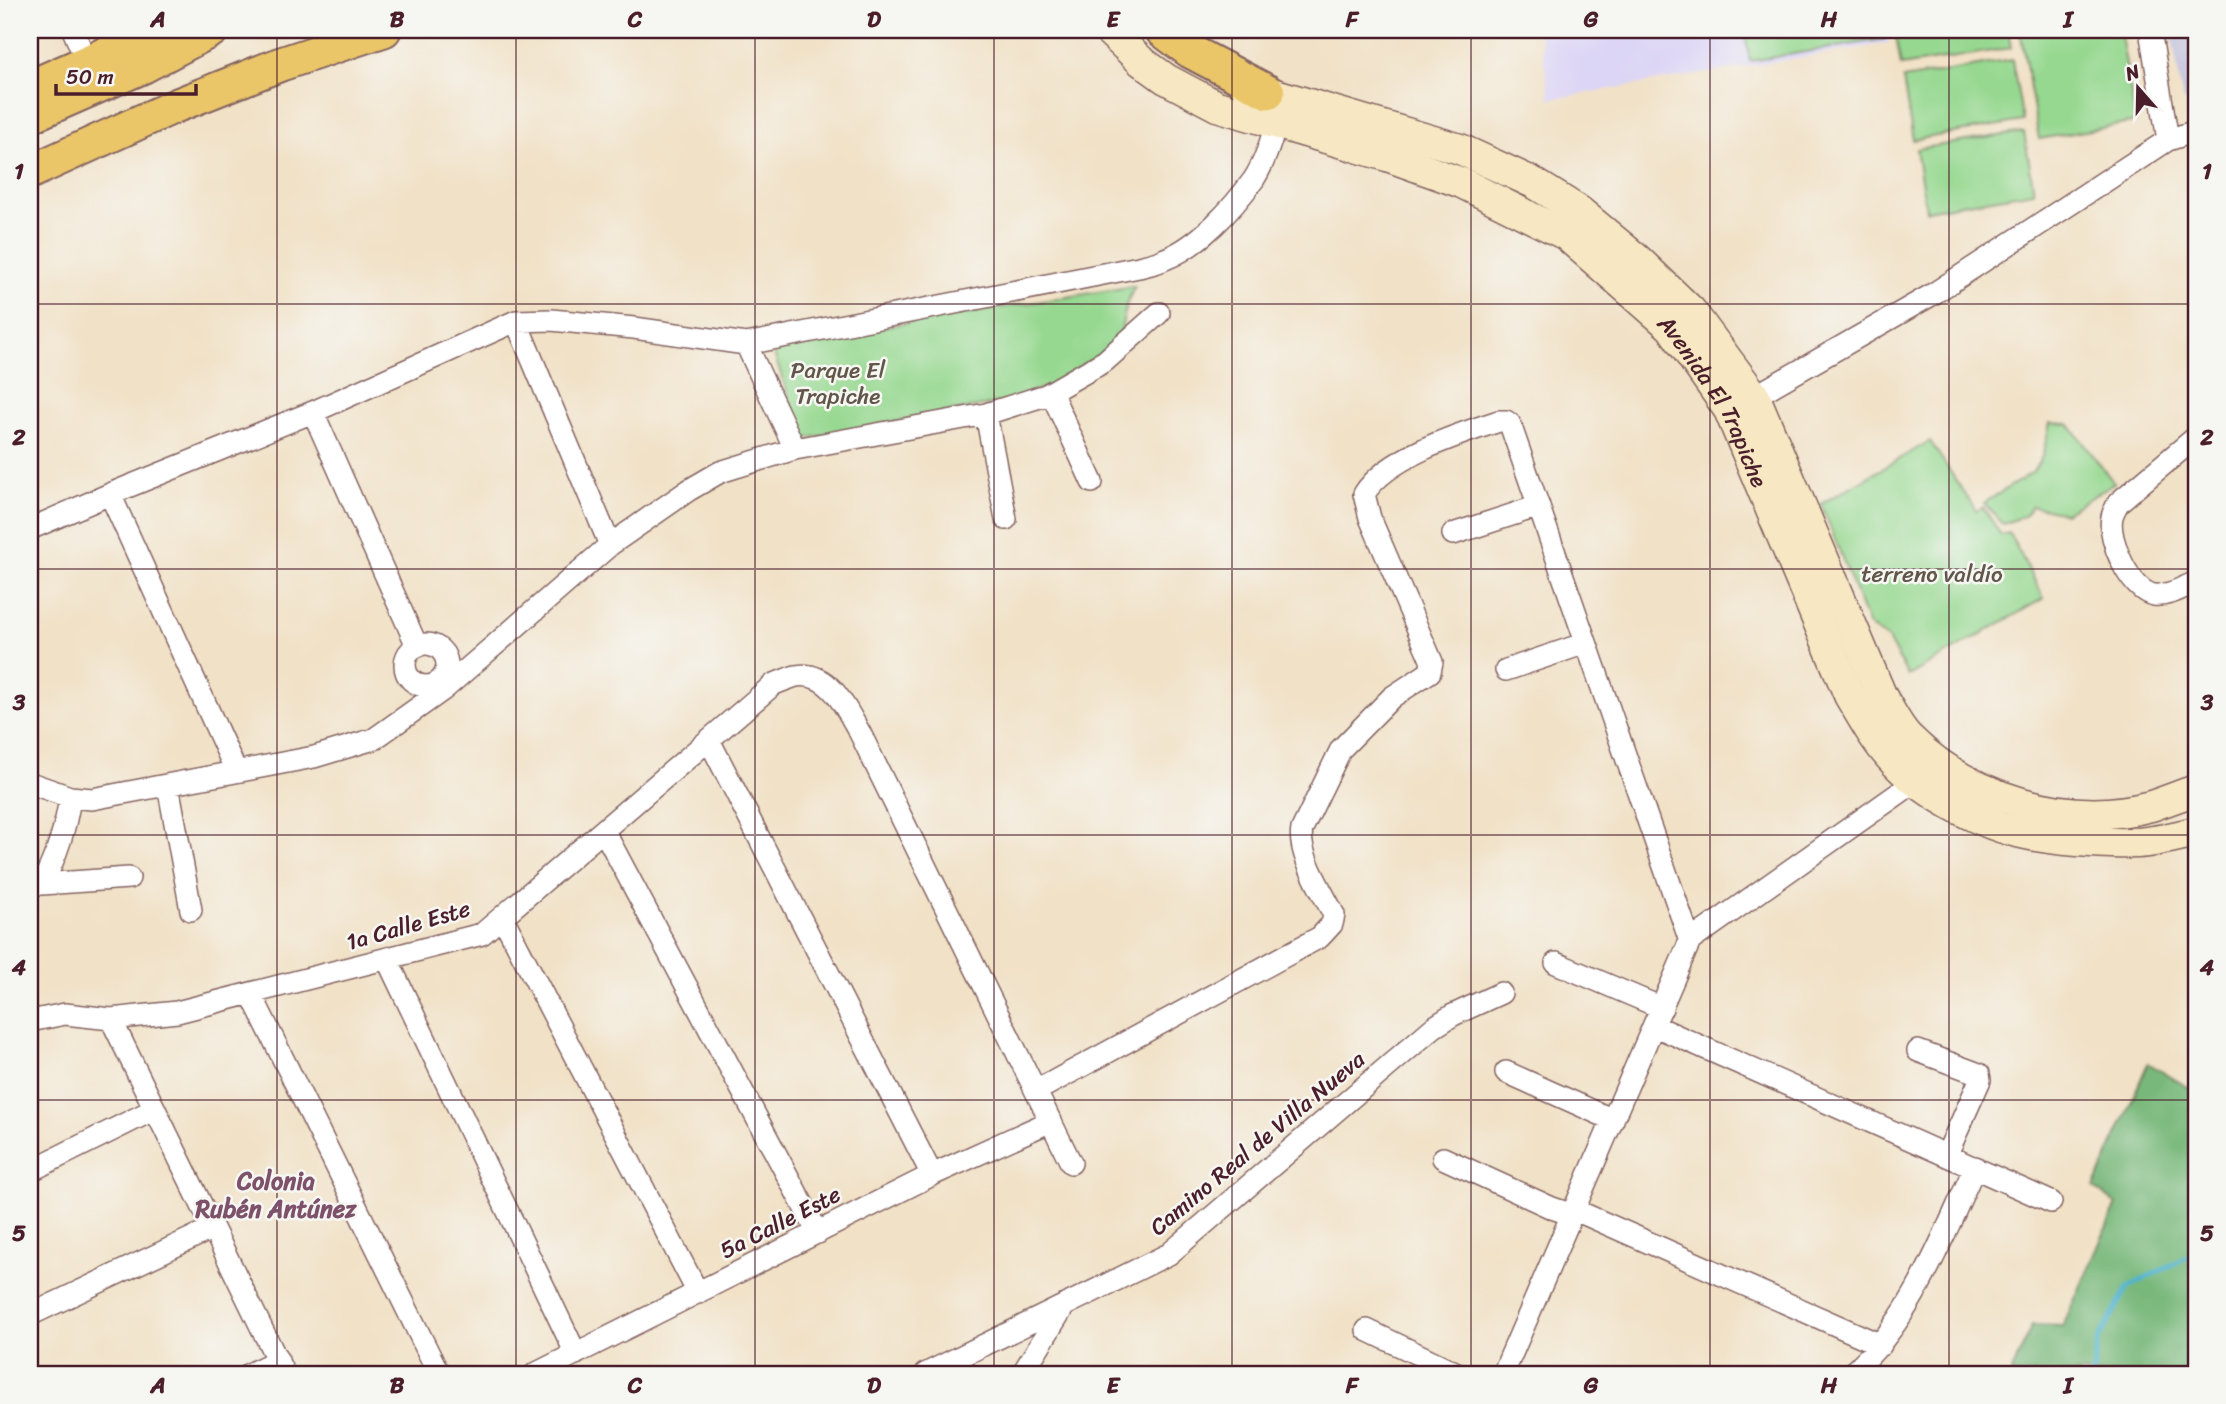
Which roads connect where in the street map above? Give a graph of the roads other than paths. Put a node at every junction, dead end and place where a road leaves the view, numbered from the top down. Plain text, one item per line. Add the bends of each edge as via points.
1 (74, 30) edge
2 (160, 30) edge
3 (212, 30) edge
4 (333, 30) edge
5 (384, 30) edge
6 (1108, 30) edge
7 (1134, 30) edge
8 (1162, 30) edge
9 (2150, 30) edge
10 (94, 58) edge
11 (30, 86) edge
12 (1272, 108) junction
13 (30, 116) edge
14 (2196, 131) edge
15 (2168, 140) junction
16 (30, 148) edge
17 (30, 172) edge
18 (1159, 313) dead end
19 (516, 321) junction
20 (746, 344) junction
21 (1051, 392) junction
22 (1742, 403) junction
23 (313, 412) junction
24 (986, 414) junction
25 (2196, 437) edge
26 (795, 449) junction
27 (1091, 482) dead end
28 (110, 494) junction
29 (1539, 506) junction
30 (1006, 519) dead end
31 (30, 529) edge
32 (1453, 534) dead end
33 (610, 545) junction
34 (2196, 582) edge
35 (1587, 643) junction
36 (417, 646) junction
37 (1506, 670) dead end
38 (441, 686) junction
39 (709, 740) junction
40 (236, 771) junction
41 (1928, 773) junction
42 (30, 783) edge
43 (168, 785) junction
44 (2196, 790) edge
45 (70, 797) junction
46 (604, 831) junction
47 (2196, 832) edge
48 (129, 878) dead end
49 (36, 884) edge
50 (191, 910) dead end
51 (503, 918) junction
52 (1690, 941) junction
53 (387, 959) junction
54 (1556, 963) dead end
55 (1501, 993) dead end
56 (251, 994) junction
57 (1659, 1017) junction
58 (111, 1019) junction
59 (30, 1021) edge
60 (1918, 1051) dead end
61 (1506, 1072) dead end
62 (1036, 1091) junction
63 (155, 1109) junction
64 (1613, 1120) junction
65 (1051, 1121) junction
66 (1947, 1154) junction
67 (1443, 1158) dead end
68 (1071, 1163) dead end
69 (1975, 1167) junction
70 (30, 1171) edge
71 (932, 1175) junction
72 (2051, 1202) dead end
73 (1574, 1213) junction
74 (213, 1228) junction
75 (817, 1233) junction
76 (698, 1293) junction
77 (1065, 1306) junction
78 (30, 1315) edge
79 (1367, 1330) dead end
80 (1881, 1345) junction
81 (576, 1354) junction
82 (281, 1367) edge
83 (249, 1374) edge
84 (439, 1374) edge
85 (535, 1374) edge
86 (925, 1374) edge
87 (1022, 1374) edge
88 (1459, 1374) edge
89 (1503, 1374) edge
90 (1851, 1374) edge

1 - 10 street
2 - 10 main road
3 - 10 main road via 144,66
4 - 16 main road via 195,75
5 - 17 main road via 175,106
6 - 12 main road, Avenida El Trapiche via 1140,61 1217,107
7 - 12 main road, Avenida El Trapiche via 1174,58
8 - 12 main road
9 - 15 street
10 - 11 main road
10 - 13 main road
12 - 20 street via 1268,153 1254,178 1210,229 1166,259
12 - 22 main road, Avenida El Trapiche via 1462,183 1566,235 1671,327
12 - 22 main road, Avenida El Trapiche via 1460,149 1534,183 1579,211 1691,311
14 - 15 street
15 - 22 street via 1933,294
18 - 21 street via 1105,361
19 - 20 street via 634,328
19 - 23 street
19 - 33 street
20 - 26 street
21 - 24 street
21 - 27 street
22 - 41 main road, Avenida El Trapiche via 1882,697
23 - 28 street
23 - 36 street
24 - 26 street
24 - 30 street
25 - 34 street via 2127,495 2114,510 2111,524 2124,565 2133,582 2146,592 2165,594
26 - 33 street via 720,472
28 - 31 street
28 - 40 street
29 - 32 street
29 - 35 street
29 - 62 street via 1506,421 1427,447 1369,486 1364,494 1370,518 1432,662 1430,672 1392,697 1341,749 1302,829 1300,839 1334,915 1332,924 1320,937
33 - 38 street
35 - 37 street
35 - 52 street
36 - 38 street via 431,644 443,652 446,671
36 - 38 street via 407,655 407,675 424,686
38 - 40 street via 374,739 314,757
39 - 46 street, 1a Calle Este
39 - 62 street, 1a Calle Este via 774,684 798,676 820,679 836,692
39 - 71 street
40 - 43 street
41 - 44 main road, Avenida El Trapiche via 2031,806 2090,813 2149,806
41 - 47 main road, Avenida El Trapiche via 1962,811 2017,832 2136,843
41 - 52 street
42 - 45 street
43 - 45 street via 92,799
43 - 50 street
45 - 49 street via 55,857
46 - 51 street, 1a Calle Este
46 - 75 street
48 - 49 street
51 - 53 street, 1a Calle Este via 482,934
51 - 76 street
52 - 57 street
53 - 56 street, 1a Calle Este
53 - 81 street
54 - 57 street
55 - 77 street, Camino Real de Villa Nueva via 1428,1032 1177,1249
56 - 58 street, 1a Calle Este via 177,1012
56 - 84 street
57 - 64 street
57 - 66 street
58 - 59 street, 1a Calle Este via 65,1014
58 - 63 street
60 - 66 street via 1979,1073 1980,1080
61 - 64 street
62 - 65 street
63 - 70 street
63 - 74 street
64 - 73 street
65 - 68 street
65 - 71 street, 5a Calle Este
66 - 69 street
67 - 73 street via 1552,1208
69 - 72 street
69 - 80 street via 1917,1292
71 - 75 street, 5a Calle Este
73 - 80 street
73 - 89 street
74 - 78 street
74 - 82 street
75 - 76 street, 5a Calle Este
76 - 81 street, 5a Calle Este
77 - 86 street, Camino Real de Villa Nueva
77 - 87 street
79 - 88 street
80 - 90 street
81 - 85 street, 5a Calle Este
82 - 83 street

